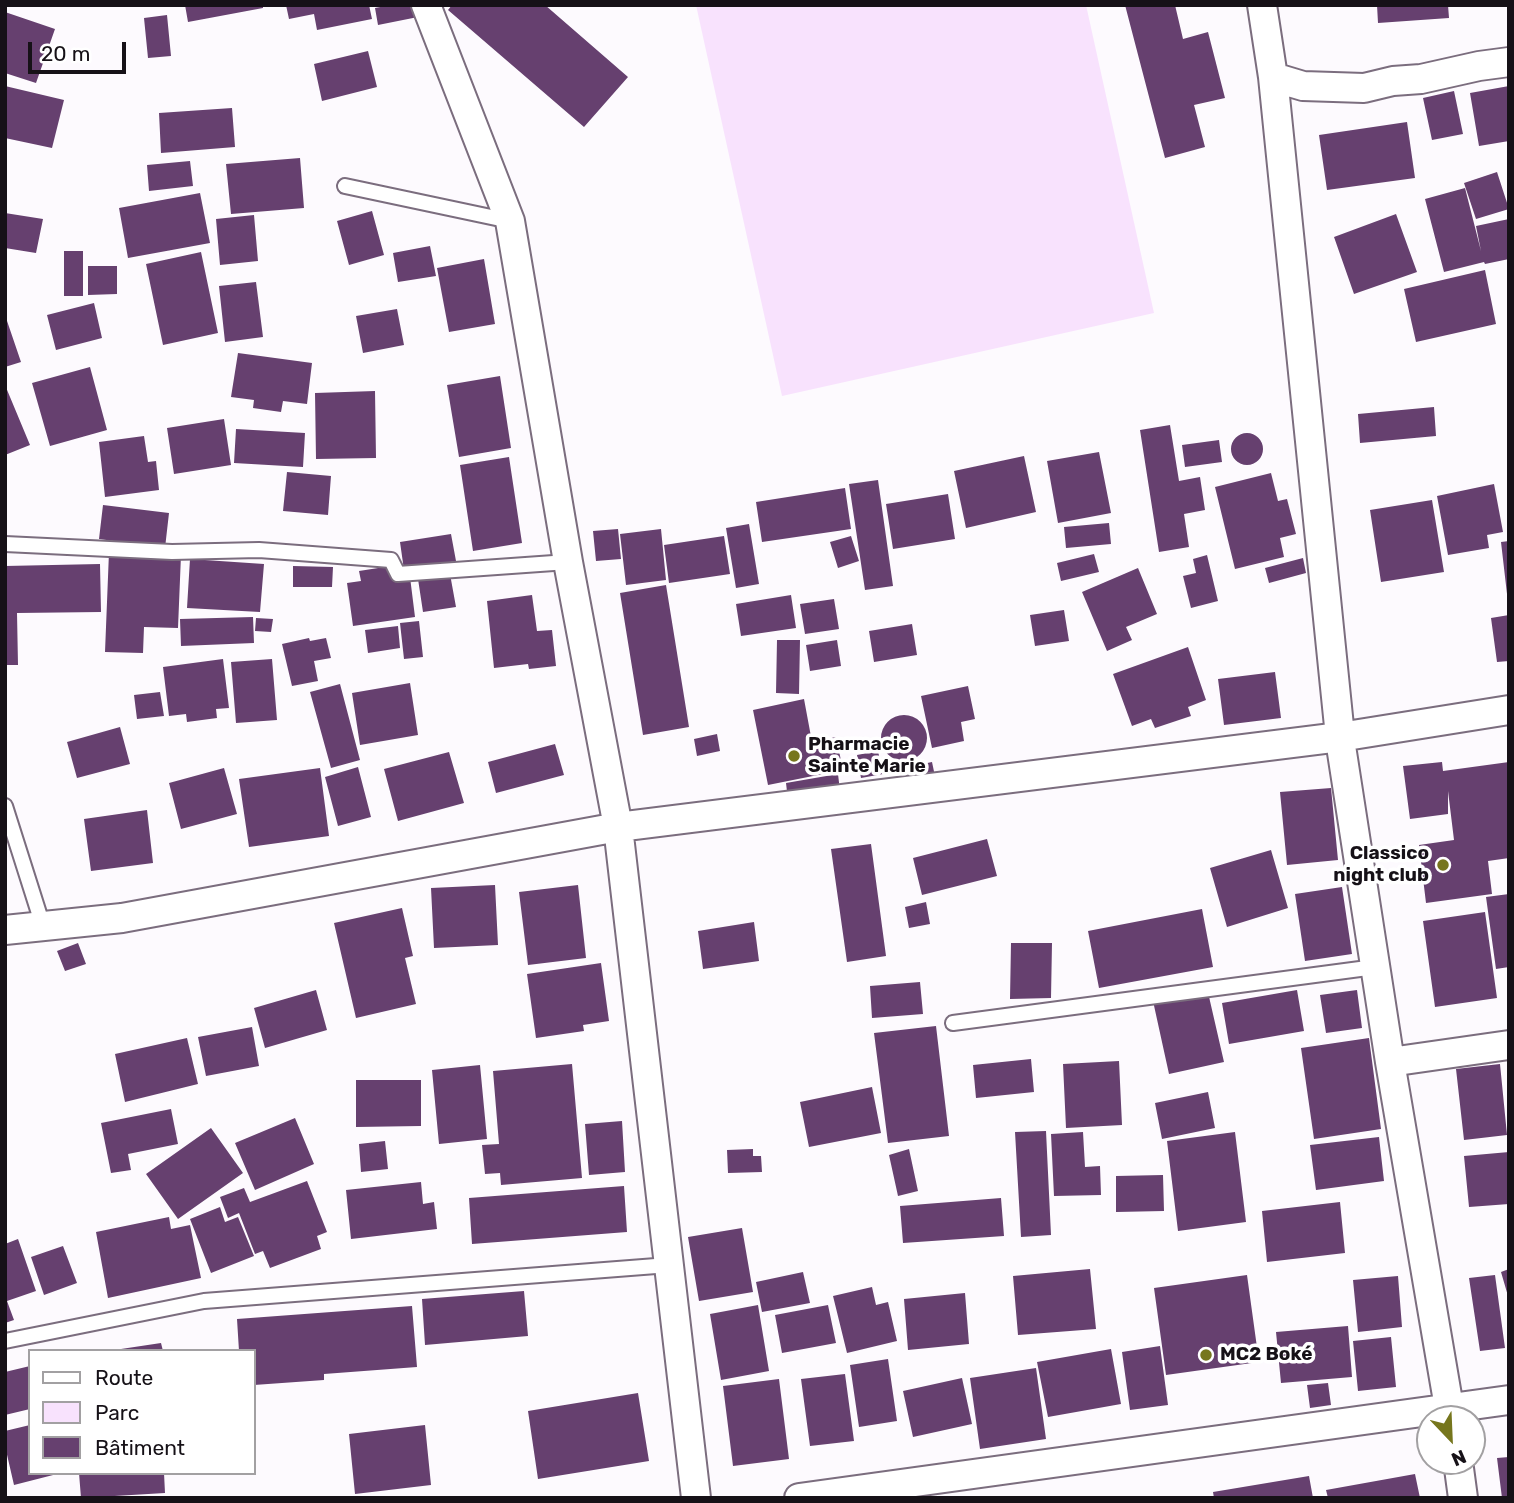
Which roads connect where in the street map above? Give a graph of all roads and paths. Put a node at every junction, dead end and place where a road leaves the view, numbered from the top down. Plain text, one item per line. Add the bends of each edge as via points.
1 (426, 5) edge
2 (1262, 5) edge
3 (1509, 62) edge
4 (1273, 77) junction
5 (345, 186) dead end
6 (510, 221) junction
7 (5, 544) edge
8 (568, 562) junction
9 (1509, 710) edge
10 (1340, 737) junction
11 (5, 806) edge
12 (618, 827) junction
13 (43, 926) junction
14 (5, 930) edge
15 (1376, 967) junction
16 (953, 1023) dead end
17 (1509, 1045) edge
18 (1390, 1062) junction
19 (669, 1265) junction
20 (5, 1342) edge
21 (1509, 1400) edge
22 (1448, 1405) edge
23 (1486, 1405) edge
24 (1416, 1418) edge
25 (1460, 1475) edge
26 (696, 1498) edge
27 (799, 1498) edge
28 (1463, 1498) edge

1 - 6 street
2 - 4 street
3 - 4 street via 1364,88 1303,86
4 - 10 street
5 - 6 lane
6 - 8 street
7 - 8 lane via 172,552 272,551 391,560 398,574
8 - 12 street
9 - 10 street
10 - 12 street
10 - 15 street
11 - 13 lane
12 - 13 street via 122,918
12 - 19 street
13 - 14 street
15 - 16 lane
15 - 18 street
17 - 18 street
18 - 22 street
19 - 20 lane via 204,1301
19 - 26 street
21 - 23 street
24 - 27 street
25 - 28 street

